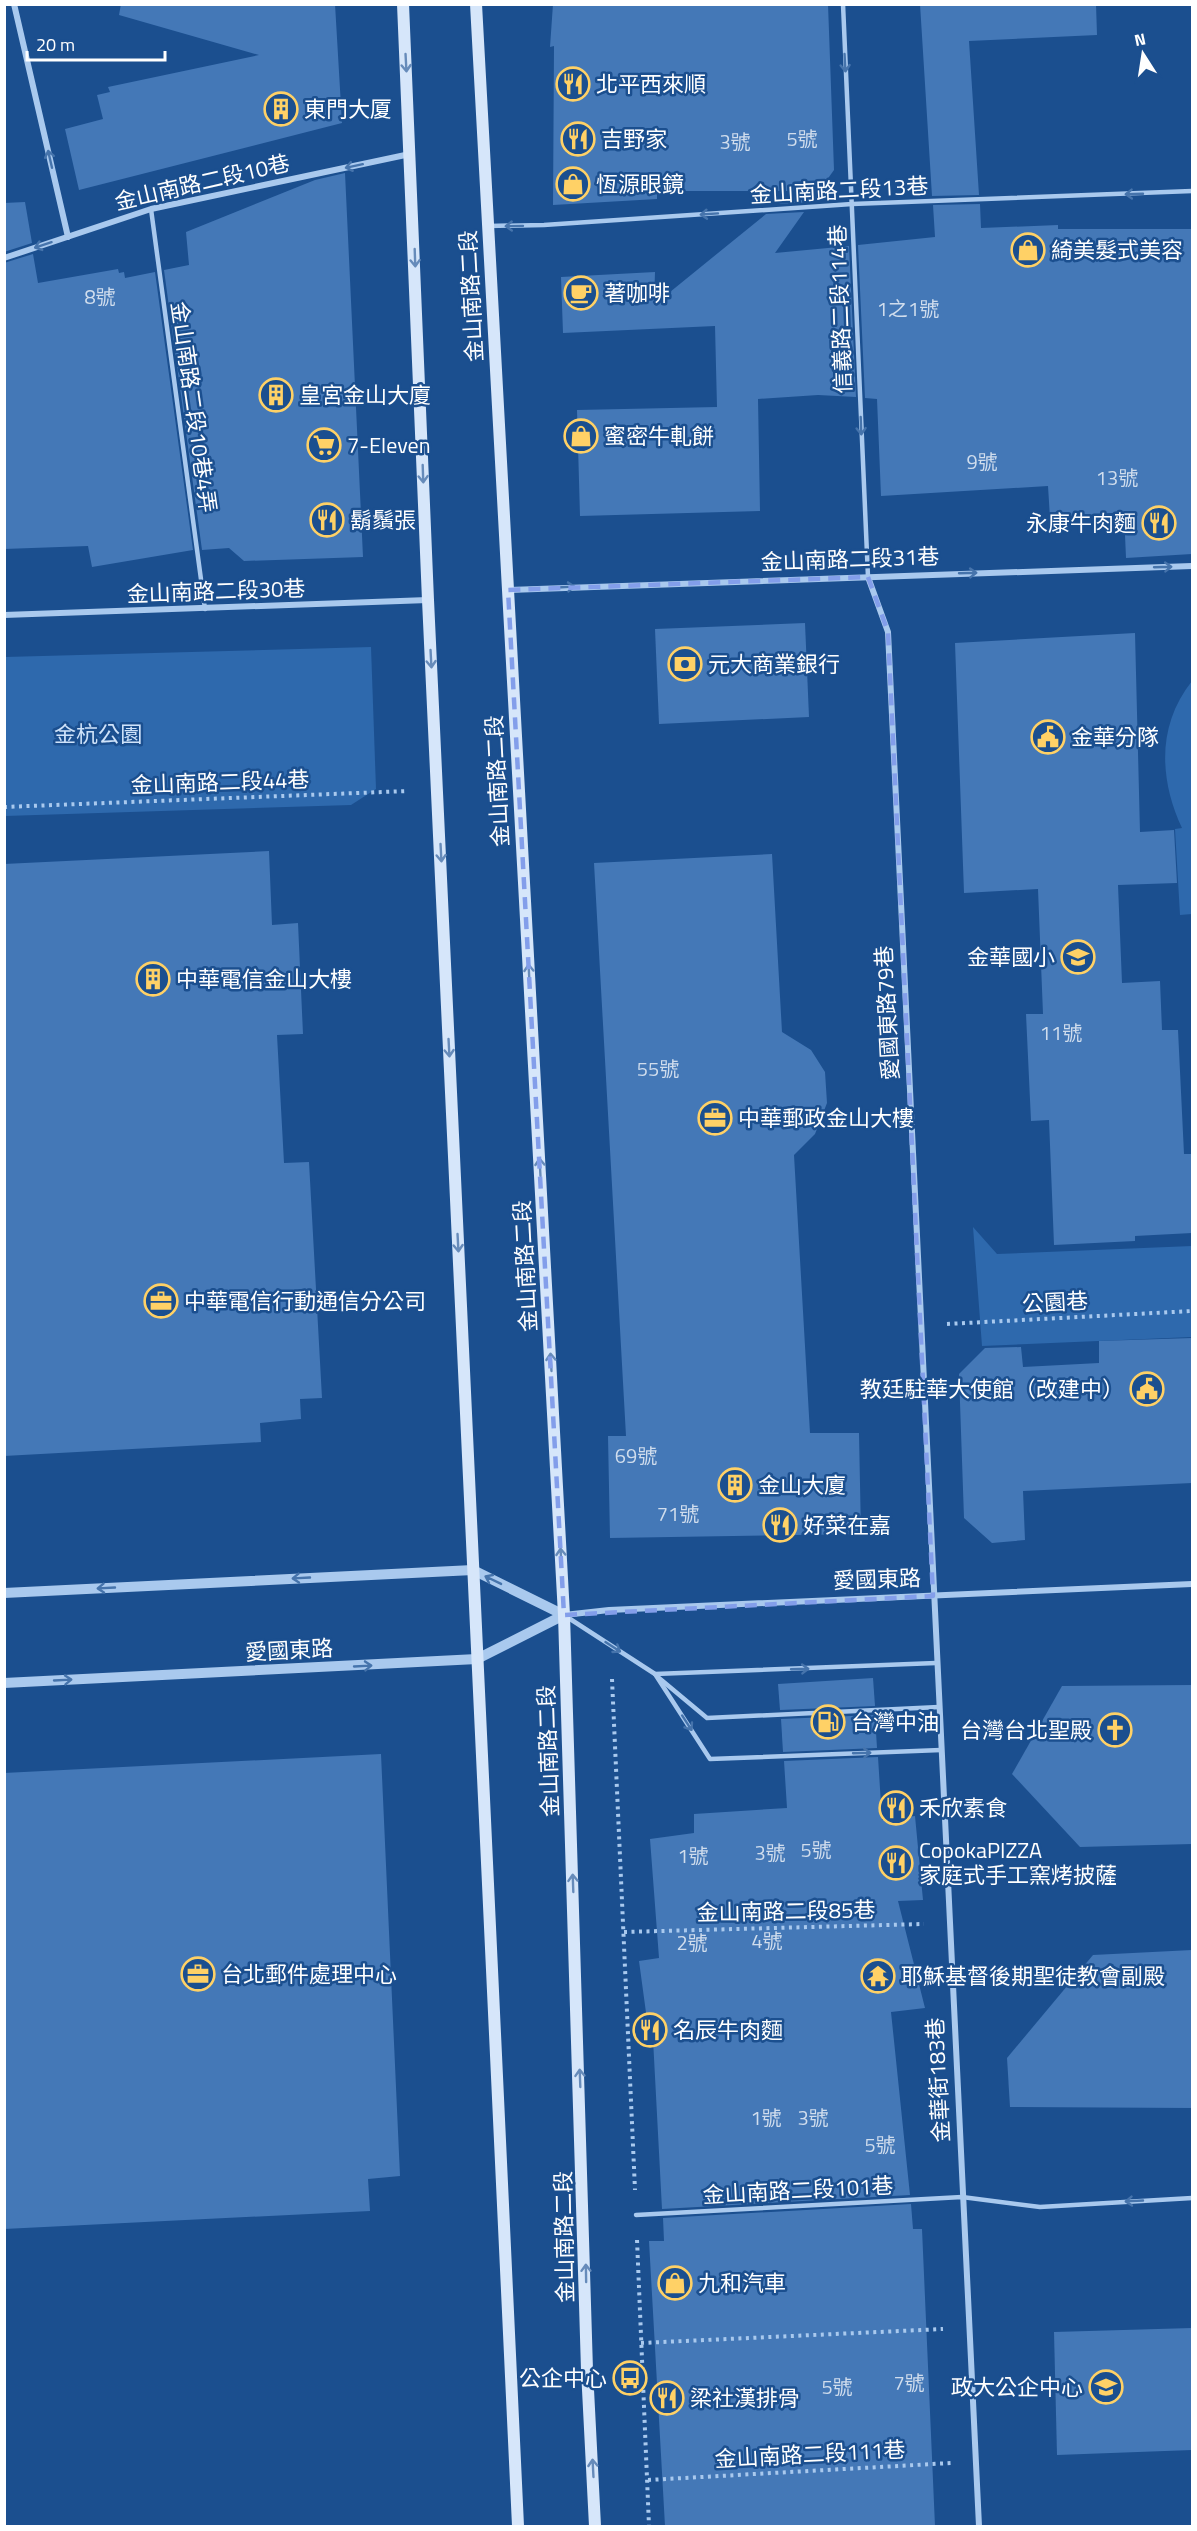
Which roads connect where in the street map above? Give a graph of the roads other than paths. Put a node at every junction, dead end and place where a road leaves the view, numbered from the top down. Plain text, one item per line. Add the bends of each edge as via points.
1 (14, 4) edge
2 (403, 4) edge
3 (476, 4) edge
4 (843, 4) edge
5 (411, 154) junction
6 (1192, 190) edge
7 (852, 204) junction
8 (151, 209) junction
9 (488, 226) junction
10 (68, 237) junction
11 (4, 258) edge
12 (1192, 566) edge
13 (868, 577) junction
14 (508, 590) junction
15 (428, 600) junction
16 (205, 609) junction
17 (4, 615) edge
18 (473, 1570) junction
19 (1192, 1584) edge
20 (4, 1593) edge
21 (933, 1596) junction
22 (564, 1615) junction
23 (477, 1659) junction
24 (936, 1664) junction
25 (655, 1674) junction
26 (4, 1683) edge
27 (939, 1707) junction
28 (941, 1750) junction
29 (962, 2197) junction
30 (1192, 2198) edge
31 (636, 2216) road end
32 (518, 2526) edge
33 (595, 2526) edge
34 (979, 2526) edge

10 -> 1 street
2 -> 5 main road
3 - 9 main road, 金山南路二段
4 -> 7 lane, 信義路二段114巷
5 -> 8 street, 金山南路二段10巷
5 -> 15 main road
6 -> 7 lane, 金山南路二段13巷
7 -> 9 lane, 金山南路二段13巷
7 -> 13 lane, 信義路二段114巷
8 - 10 street, 金山南路二段10巷
8 - 16 lane, 金山南路二段10巷4弄
9 - 14 main road, 金山南路二段
10 -> 11 street, 金山南路二段10巷
13 -> 12 street, 金山南路二段31巷
14 -> 13 street, 金山南路二段31巷
13 - 21 street, 愛國東路79巷 via 888,632
22 -> 14 main road, 金山南路二段
15 - 16 street, 金山南路二段30巷
15 -> 18 main road
16 - 17 street, 金山南路二段30巷
18 -> 20 street
22 -> 18 street
18 - 23 main road
19 - 21 street, 愛國東路
21 - 22 street, 愛國東路
21 - 24 street, 金華街183巷
22 - 23 street, 愛國東路
22 -> 25 lane
33 -> 22 main road, 金山南路二段
26 -> 23 street, 愛國東路
23 - 32 main road
25 -> 24 lane
24 - 27 street, 金華街183巷
25 - 27 lane via 707,1718
25 -> 28 lane via 710,1759
27 - 28 street, 金華街183巷
28 - 29 street, 金華街183巷
30 -> 29 lane, 金山南路二段101巷 via 1040,2206
29 - 31 lane, 金山南路二段101巷
29 - 34 street, 金華街183巷

